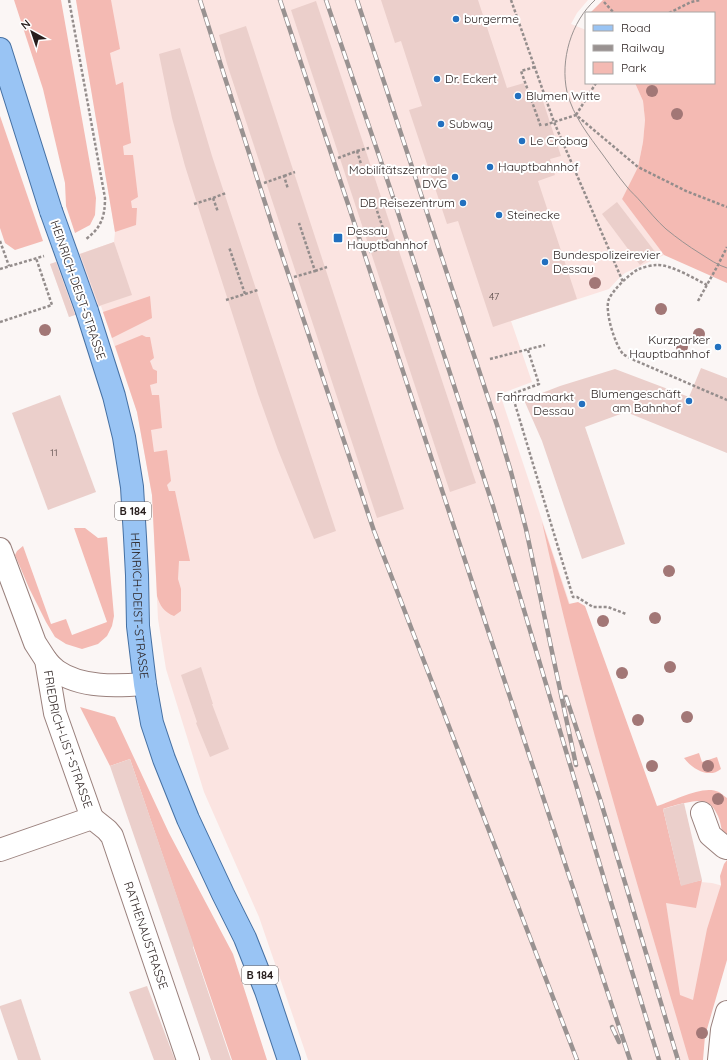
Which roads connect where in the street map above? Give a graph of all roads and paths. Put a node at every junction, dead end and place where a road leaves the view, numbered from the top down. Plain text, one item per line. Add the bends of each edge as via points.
1 (69, 0) edge
2 (511, 0) edge
3 (700, 0) edge
4 (604, 2) dead end
5 (613, 12) edge
6 (671, 12) edge
7 (0, 49) edge
8 (535, 67) junction
9 (595, 84) edge
10 (576, 115) junction
11 (554, 122) junction
12 (545, 125) dead end
13 (541, 127) dead end
14 (369, 148) dead end
15 (357, 152) junction
16 (338, 158) dead end
17 (361, 164) dead end
18 (295, 172) dead end
19 (284, 176) junction
20 (264, 183) dead end
21 (288, 189) dead end
22 (226, 193) dead end
23 (212, 198) junction
24 (373, 199) dead end
25 (194, 204) dead end
26 (727, 207) edge
27 (218, 212) dead end
28 (299, 223) dead end
29 (0, 241) edge
30 (83, 241) dead end
31 (400, 242) dead end
32 (388, 246) junction
33 (229, 247) dead end
34 (727, 247) edge
35 (369, 252) dead end
36 (47, 255) dead end
37 (36, 258) junction
38 (9, 266) junction
39 (327, 267) dead end
40 (0, 269) edge
41 (315, 271) junction
42 (294, 277) dead end
43 (623, 282) junction
44 (708, 285) junction
45 (258, 290) dead end
46 (244, 294) junction
47 (226, 300) dead end
48 (698, 301) dead end
49 (0, 322) edge
50 (545, 345) dead end
51 (528, 350) junction
52 (490, 360) dead end
53 (727, 400) edge
54 (0, 549) edge
55 (626, 614) dead end
56 (46, 660) junction
57 (145, 684) junction
58 (702, 813) dead end
59 (92, 818) junction
60 (727, 848) edge
61 (0, 850) edge
62 (727, 1012) edge
63 (188, 1060) edge
64 (289, 1060) edge
65 (719, 1060) edge

1 - 30 path via 105,198 105,209 98,229
2 - 8 path
3 - 6 path
4 - 5 path
7 - 57 main road, HEINRICH-DEIST-STRASSE / B 184, bridge via 51,211 114,396 124,437 132,487 138,575 138,626
8 - 11 path
8 - 13 path via 521,71
9 - 10 path
10 - 11 path
10 - 26 path via 638,167 686,191
11 - 12 path
11 - 43 path
14 - 15 path
15 - 16 path
15 - 17 path
18 - 19 path
19 - 20 path
19 - 21 path
22 - 23 path
23 - 25 path
23 - 27 path
24 - 32 path
28 - 41 path
29 - 38 path
31 - 32 path
32 - 35 path
33 - 46 path
34 - 44 path
36 - 37 path
37 - 38 path
37 - 49 path via 52,305
38 - 40 path
39 - 41 path
41 - 42 path
43 - 44 path via 639,270 658,265 674,269
43 - 53 path via 608,300 611,326 623,353
44 - 48 path
45 - 46 path
46 - 47 path
50 - 51 path
51 - 52 path
51 - 55 path via 539,384 512,394 573,597 593,607 608,606
54 - 56 street, FRIEDRICH-LIST-STRASSE via 35,643
56 - 57 street via 56,671 82,682 122,686
56 - 59 street, FRIEDRICH-LIST-STRASSE via 55,714
57 - 64 main road, HEINRICH-DEIST-STRASSE / B 184 via 152,723 164,759 188,819 245,938
58 - 60 street via 710,835
59 - 61 street
59 - 63 street, RATHENAUSTRASSE via 112,836
62 - 65 street

